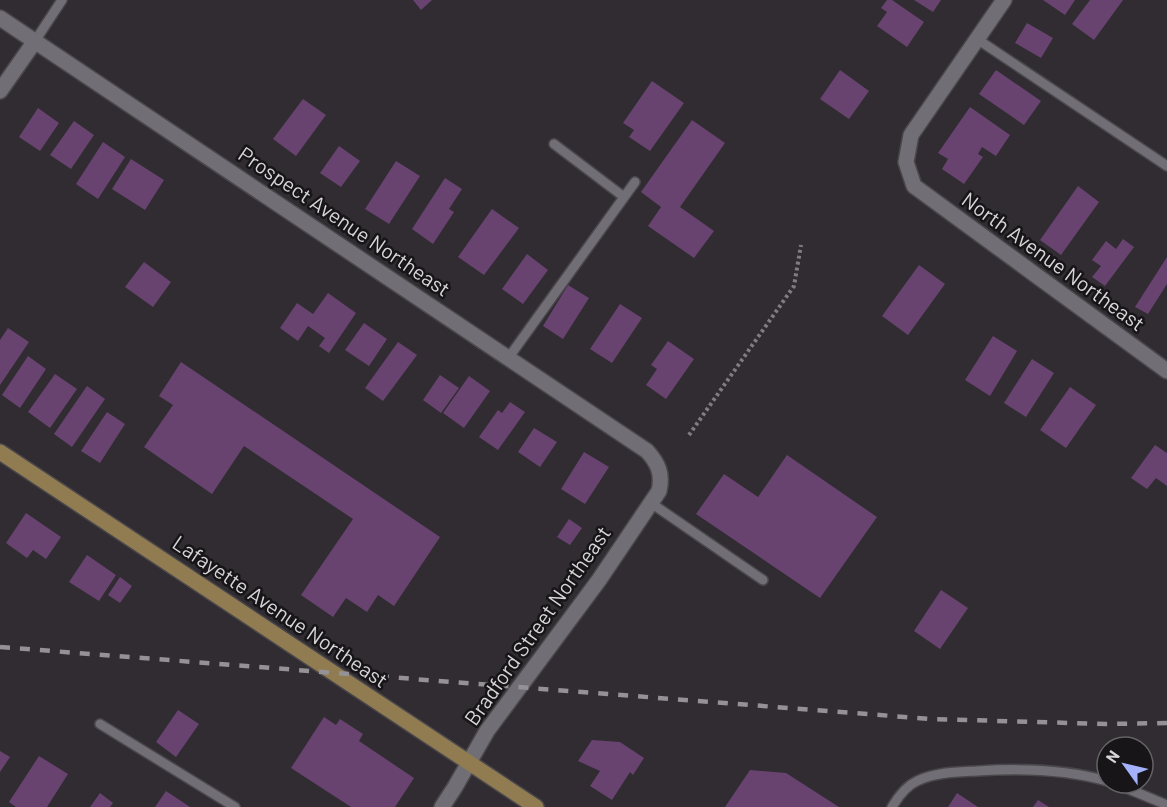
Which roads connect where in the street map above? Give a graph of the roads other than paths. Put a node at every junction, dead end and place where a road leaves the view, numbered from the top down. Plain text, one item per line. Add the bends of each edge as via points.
1 (62, 0) edge
2 (1004, 0) edge
3 (0, 18) edge
4 (977, 39) junction
5 (35, 41) junction
6 (0, 91) edge
7 (554, 144) dead end
8 (1167, 166) edge
9 (635, 182) dead end
10 (624, 197) junction
11 (509, 357) junction
12 (1167, 372) edge
13 (0, 452) edge
14 (659, 468) joint
15 (651, 503) junction
16 (763, 580) dead end
17 (99, 724) dead end
18 (470, 763) junction
19 (1095, 779) edge
20 (1143, 795) edge
21 (1167, 805) edge
22 (235, 807) edge
23 (442, 807) edge
24 (536, 807) edge
25 (892, 807) edge

1 - 5 lane
2 - 4 street
3 - 5 street, Prospect Avenue Northeast
4 - 8 lane
4 - 12 street, North Avenue Northeast via 911,135 906,162 914,186
5 - 6 street
5 - 11 street, Prospect Avenue Northeast
7 - 10 lane
9 - 10 lane
10 - 11 lane
11 - 14 street, Prospect Avenue Northeast via 647,451
13 - 18 street, Lafayette Avenue Northeast
14 - 15 street, Bradford Street Northeast via 662,480
15 - 16 lane
15 - 18 street, Bradford Street Northeast via 487,731
17 - 22 lane
18 - 23 street, Bradford Street Northeast
18 - 24 street, Lafayette Avenue Northeast
19 - 25 lane via 1007,768 949,772 918,781 901,793
20 - 21 lane

